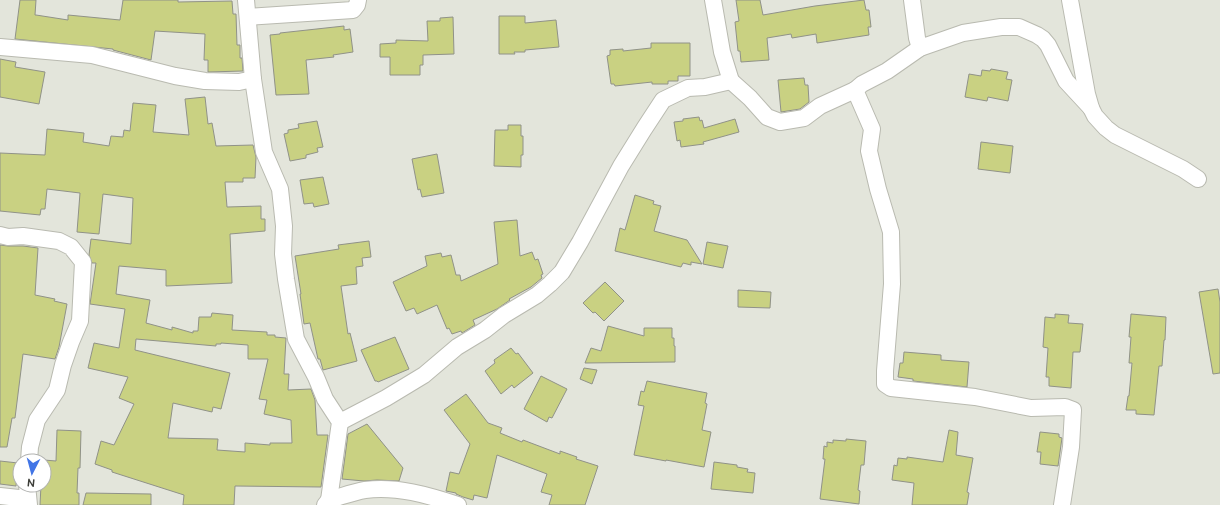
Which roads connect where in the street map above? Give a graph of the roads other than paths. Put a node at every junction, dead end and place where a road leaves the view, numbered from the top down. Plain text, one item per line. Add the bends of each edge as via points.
1 (246, 0) edge
2 (358, 0) edge
3 (713, 0) edge
4 (912, 0) edge
5 (1070, 0) edge
6 (248, 17) junction
7 (0, 47) edge
8 (920, 48) junction
9 (253, 79) junction
10 (731, 81) junction
11 (856, 90) junction
12 (1091, 108) junction
13 (1198, 179) dead end
14 (0, 235) edge
15 (340, 422) junction
16 (30, 453) edge
17 (0, 496) edge
18 (28, 496) edge
19 (327, 503) edge
20 (458, 505) edge
21 (1062, 505) edge

1 - 6 street
2 - 6 street via 353,10 349,11
3 - 10 street via 722,52
4 - 8 street
5 - 12 street
6 - 9 street
7 - 9 street via 92,55 205,81 239,82
8 - 11 street
8 - 12 street via 963,33 1019,27 1043,39 1066,81
9 - 15 street via 264,152 280,190 284,226 283,254 296,339 325,399
10 - 11 street via 766,117 780,122 804,118 820,106
10 - 15 street via 688,88 663,100 621,166 562,272 550,284 457,347 424,375
11 - 21 street via 872,129 869,151 891,232 892,284 885,384 891,388 975,397 1031,408 1065,407 1073,410 1071,447
12 - 13 street via 1115,135
14 - 16 street via 59,241 71,247 83,262 80,321 63,365 57,390 37,420
15 - 19 street
17 - 18 street
19 - 20 street via 364,490 398,489

